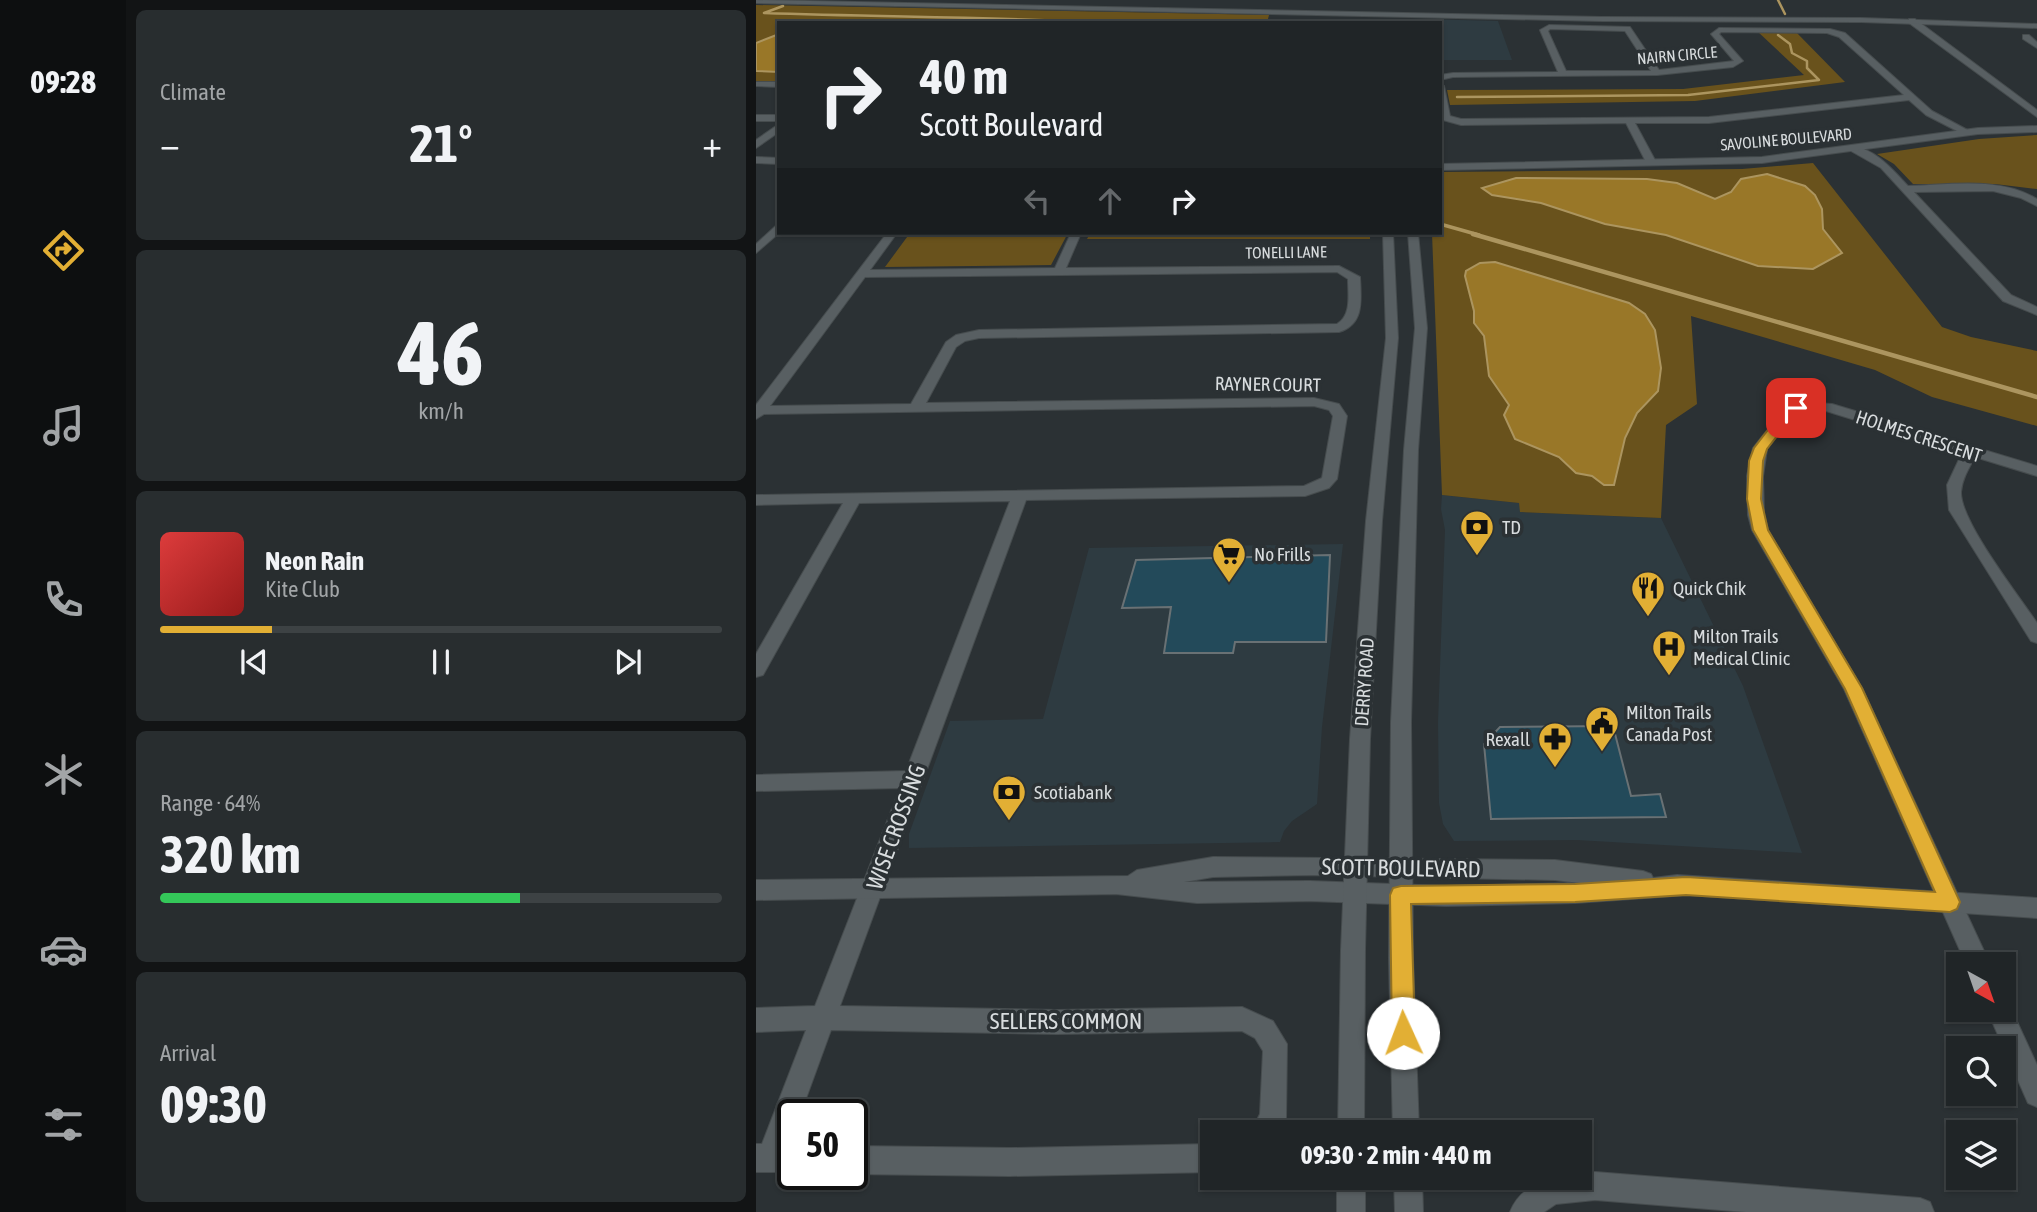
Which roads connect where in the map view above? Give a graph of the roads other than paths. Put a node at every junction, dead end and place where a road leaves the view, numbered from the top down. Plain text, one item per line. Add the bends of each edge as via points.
1 (918, 0) edge
2 (756, 1) edge
3 (1395, 9) junction
4 (1410, 10) junction
5 (1392, 21) edge
6 (1407, 21) edge
7 (1915, 23) junction
8 (2037, 26) edge
9 (2037, 34) edge
10 (2037, 46) edge
11 (1657, 73) junction
12 (1563, 74) junction
13 (1442, 78) edge
14 (756, 84) edge
15 (777, 85) edge
16 (1912, 97) junction
17 (1442, 100) edge
18 (2037, 114) edge
19 (756, 118) edge
20 (777, 118) edge
21 (1629, 121) junction
22 (777, 129) edge
23 (2037, 129) edge
24 (1968, 133) junction
25 (756, 145) edge
26 (1854, 149) junction
27 (756, 160) edge
28 (777, 161) edge
29 (1442, 162) edge
30 (1651, 162) junction
31 (1496, 164) junction
32 (1442, 167) edge
33 (1905, 189) junction
34 (2037, 202) edge
35 (777, 228) edge
36 (890, 235) edge
37 (1075, 235) edge
38 (1388, 235) edge
39 (1413, 235) edge
40 (756, 250) edge
41 (1059, 272) junction
42 (861, 274) junction
43 (2037, 311) edge
44 (916, 408) junction
45 (757, 411) edge
46 (1970, 452) junction
47 (2037, 471) edge
48 (1020, 496) junction
49 (756, 499) edge
50 (853, 499) junction
51 (2037, 637) edge
52 (756, 670) edge
53 (913, 779) junction
54 (756, 783) edge
55 (1355, 867) junction
56 (1401, 868) junction
57 (1116, 884) junction
58 (1686, 886) junction
59 (873, 887) junction
60 (756, 890) edge
61 (1354, 892) junction
62 (1401, 895) junction
63 (1950, 902) junction
64 (2037, 908) edge
65 (1973, 952) edge
66 (824, 1018) junction
67 (756, 1020) edge
68 (2004, 1022) edge
69 (2037, 1094) edge
70 (1272, 1120) edge
71 (1351, 1120) edge
72 (1406, 1120) edge
73 (773, 1158) edge
74 (1200, 1158) edge
75 (868, 1160) edge
76 (1351, 1190) edge
77 (1408, 1190) edge
78 (1351, 1212) edge
79 (1409, 1212) edge
80 (1524, 1212) edge
81 (1920, 1212) edge

1 - 3 street
2 - 3 street
3 - 4 street
3 - 5 street
4 - 6 street
4 - 7 street
7 - 8 street
7 - 18 street
9 - 10 street via 2026,37
11 - 12 street, NAIRN CIRCLE
11 - 12 street via 1627,29 1549,27 1544,30
11 - 16 street, NAIRN CIRCLE via 1738,63 1715,34 1718,30 1827,31 1842,35
12 - 13 street, NAIRN CIRCLE
14 - 15 street
16 - 21 street via 1721,119
16 - 24 street, NAIRN CIRCLE via 1934,116
17 - 21 street via 1444,115 1455,121
19 - 20 street
21 - 30 street
22 - 25 street
23 - 24 street, SAVOLINE BOULEVARD
24 - 26 street, SAVOLINE BOULEVARD
26 - 30 street, SAVOLINE BOULEVARD via 1762,160
26 - 33 street via 1884,166
27 - 28 street
29 - 31 street, SAVOLINE BOULEVARD
30 - 31 street, SAVOLINE BOULEVARD
31 - 32 street, SAVOLINE BOULEVARD
33 - 34 street via 2010,189
33 - 43 street via 2007,298
35 - 40 street
36 - 42 street
37 - 41 street
38 - 55 street, DERRY ROAD via 1392,338 1365,659
39 - 56 street, DERRY ROAD via 1421,328 1401,674
41 - 42 street, TONELLI LANE
41 - 44 street, TONELLI LANE via 1339,269 1354,277 1352,319 1349,325 1335,329 970,335 951,345
42 - 45 street
44 - 45 street, RAYNER COURT
44 - 48 street, RAYNER COURT via 1314,402 1334,407 1340,416 1329,479 1305,491
46 - 47 street, HOLMES CRESCENT
46 - 51 street via 1954,485 1954,505
46 - 63 street, HOLMES CRESCENT via 1827,407 1803,406 1789,412 1760,448 1755,476 1760,530 1853,688
48 - 50 street, RAYNER COURT
48 - 53 street, WISE CROSSING
49 - 50 street, RAYNER COURT
50 - 52 street
53 - 54 street
53 - 59 street, WISE CROSSING
55 - 56 street, SCOTT BOULEVARD
55 - 57 street, SCOTT BOULEVARD via 1213,867
55 - 61 street, DERRY ROAD
56 - 58 street, SCOTT BOULEVARD via 1555,870
56 - 62 street, DERRY ROAD
57 - 59 street, SCOTT BOULEVARD
57 - 61 street, SCOTT BOULEVARD via 1197,893
58 - 62 street, SCOTT BOULEVARD
58 - 63 street, SCOTT BOULEVARD
59 - 60 street, SCOTT BOULEVARD
59 - 66 street, WISE CROSSING
61 - 62 street, SCOTT BOULEVARD
61 - 71 street, DERRY ROAD
62 - 72 street, DERRY ROAD
63 - 64 street, SCOTT BOULEVARD
63 - 65 street, HOLMES CRESCENT
66 - 67 street, SELLERS COMMON
66 - 70 street, SELLERS COMMON via 1242,1019 1262,1027 1273,1040
66 - 73 street, WISE CROSSING
68 - 69 street
74 - 75 street
76 - 78 street
77 - 79 street
80 - 81 street via 1549,1191 1595,1186

